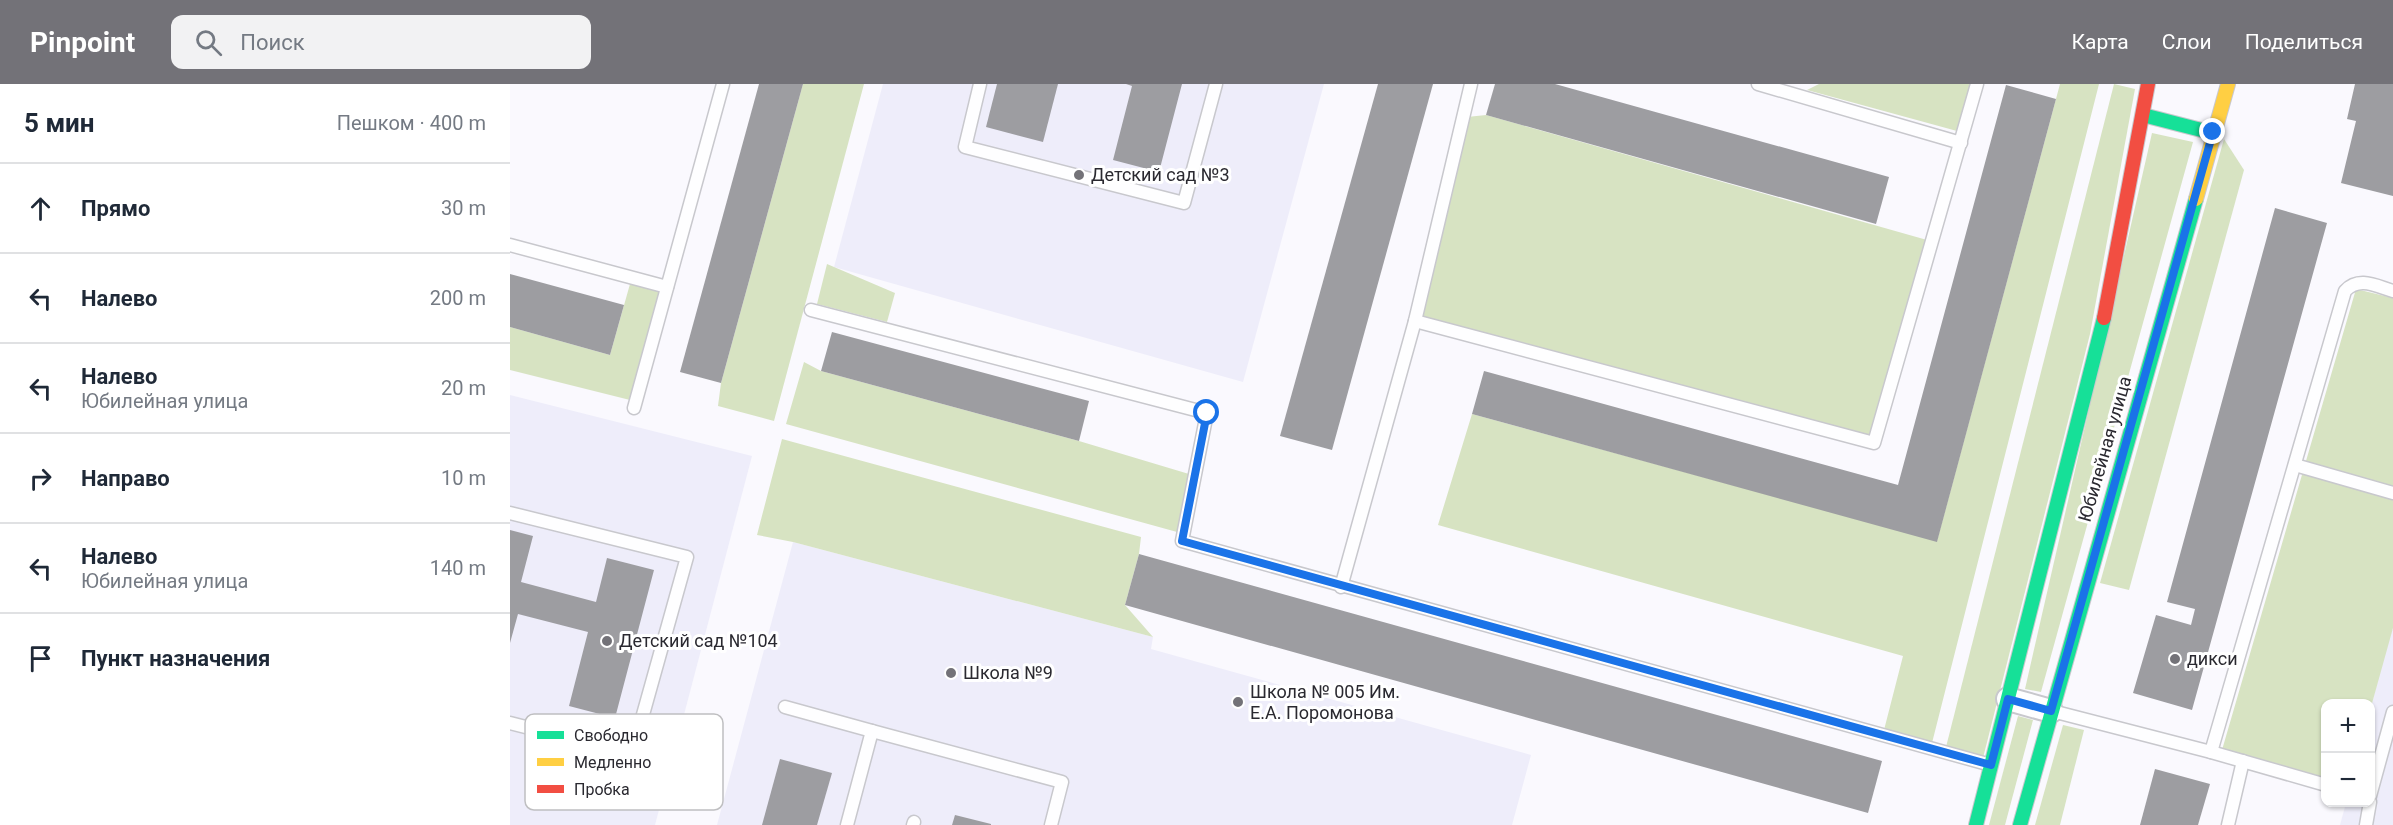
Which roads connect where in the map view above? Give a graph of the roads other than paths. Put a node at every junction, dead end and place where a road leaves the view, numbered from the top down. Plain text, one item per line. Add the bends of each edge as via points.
1 (723, 84) edge
2 (981, 84) edge
3 (1216, 84) edge
4 (1471, 84) edge
5 (1758, 84) edge
6 (1977, 84) edge
7 (2148, 84) edge
8 (2228, 84) edge
9 (1779, 86) edge
10 (2143, 115) junction
11 (2213, 132) junction
12 (1961, 143) junction
13 (510, 245) edge
14 (667, 287) junction
15 (2393, 291) edge
16 (811, 310) dead end
17 (1415, 321) junction
18 (634, 408) dead end
19 (2295, 465) junction
20 (2393, 493) edge
21 (510, 513) edge
22 (1341, 587) junction
23 (2008, 699) junction
24 (784, 707) dead end
25 (2051, 711) junction
26 (2393, 712) edge
27 (643, 714) edge
28 (510, 723) edge
29 (525, 727) edge
30 (872, 730) junction
31 (2211, 752) junction
32 (2243, 762) junction
33 (1991, 765) junction
34 (2375, 783) edge
35 (2321, 784) edge
36 (2369, 807) edge
37 (847, 825) edge
38 (1051, 825) edge
39 (1976, 825) edge
40 (2020, 825) edge
41 (2228, 825) edge
42 (2366, 825) edge

1 - 14 lane
2 - 3 lane via 965,147 1184,203
4 - 17 lane
5 - 9 lane
6 - 12 lane
7 - 10 street, Юбилейная улица
8 - 11 street, Юбилейная улица
9 - 12 lane
10 - 11 street
10 - 23 street, Юбилейная улица via 2100,337
11 - 25 street, Юбилейная улица
12 - 17 lane via 1874,443
13 - 14 lane
14 - 18 lane
15 - 19 lane via 2362,282 2352,283 2345,291
16 - 22 lane via 1207,413 1182,541
17 - 22 lane
19 - 20 lane
19 - 31 lane
21 - 27 lane via 687,557
22 - 33 lane
23 - 25 street
23 - 33 street, Юбилейная улица
24 - 30 lane
25 - 31 lane
25 - 40 street, Юбилейная улица
26 - 34 lane
28 - 29 lane
30 - 37 lane
30 - 38 lane via 1062,782
31 - 32 lane
32 - 35 lane
32 - 41 lane
33 - 39 street, Юбилейная улица
36 - 42 lane

